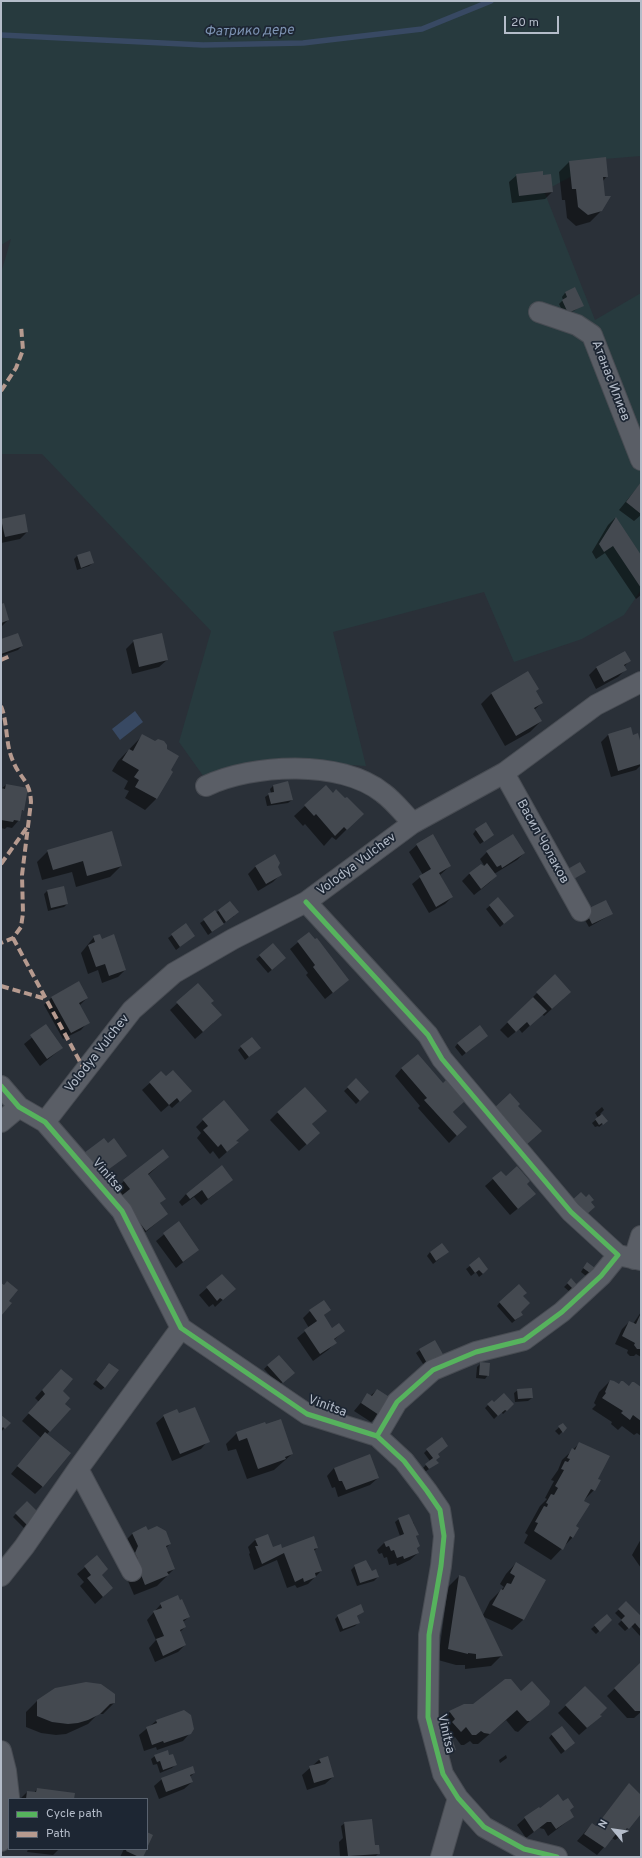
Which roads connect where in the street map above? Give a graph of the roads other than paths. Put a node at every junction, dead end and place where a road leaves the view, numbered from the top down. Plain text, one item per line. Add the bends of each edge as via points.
1 (539, 312) dead end
2 (641, 460) edge
3 (641, 682) edge
4 (504, 773) junction
5 (206, 786) dead end
6 (413, 823) junction
7 (306, 902) junction
8 (581, 911) dead end
9 (1, 1086) edge
10 (19, 1107) junction
11 (1, 1122) edge
12 (45, 1122) junction
13 (641, 1236) edge
14 (631, 1258) edge
15 (182, 1328) junction
16 (377, 1436) junction
17 (78, 1469) junction
18 (132, 1571) dead end
19 (1, 1576) edge
20 (1, 1751) edge
21 (9, 1798) edge
22 (458, 1798) junction
23 (8, 1802) edge
24 (1, 1841) edge
25 (441, 1857) edge
26 (557, 1857) edge

1 - 2 street, Атанас Илиев via 577,325 592,335
3 - 4 street, Volodya Vulchev via 596,705
4 - 6 street, Volodya Vulchev
4 - 8 street, Васил Чолаков
5 - 6 street via 222,778 263,770 290,769 345,774 382,792
6 - 7 street, Volodya Vulchev
7 - 12 street, Volodya Vulchev via 174,973 132,1010
7 - 14 street via 428,1035 442,1058 571,1212
9 - 10 street, Vinitsa
10 - 11 street
10 - 12 street, Vinitsa
12 - 15 street, Vinitsa via 122,1211
13 - 14 street
14 - 16 street via 601,1276 562,1312 524,1340 476,1352 432,1370 397,1402
15 - 16 street, Vinitsa via 307,1414
15 - 17 street
16 - 22 street, Vinitsa via 404,1461 440,1510 444,1536 429,1635 428,1717 443,1774
17 - 18 street
17 - 19 street via 24,1548
20 - 21 street
22 - 25 street
22 - 26 street, Vinitsa via 484,1827 524,1849
23 - 24 street

